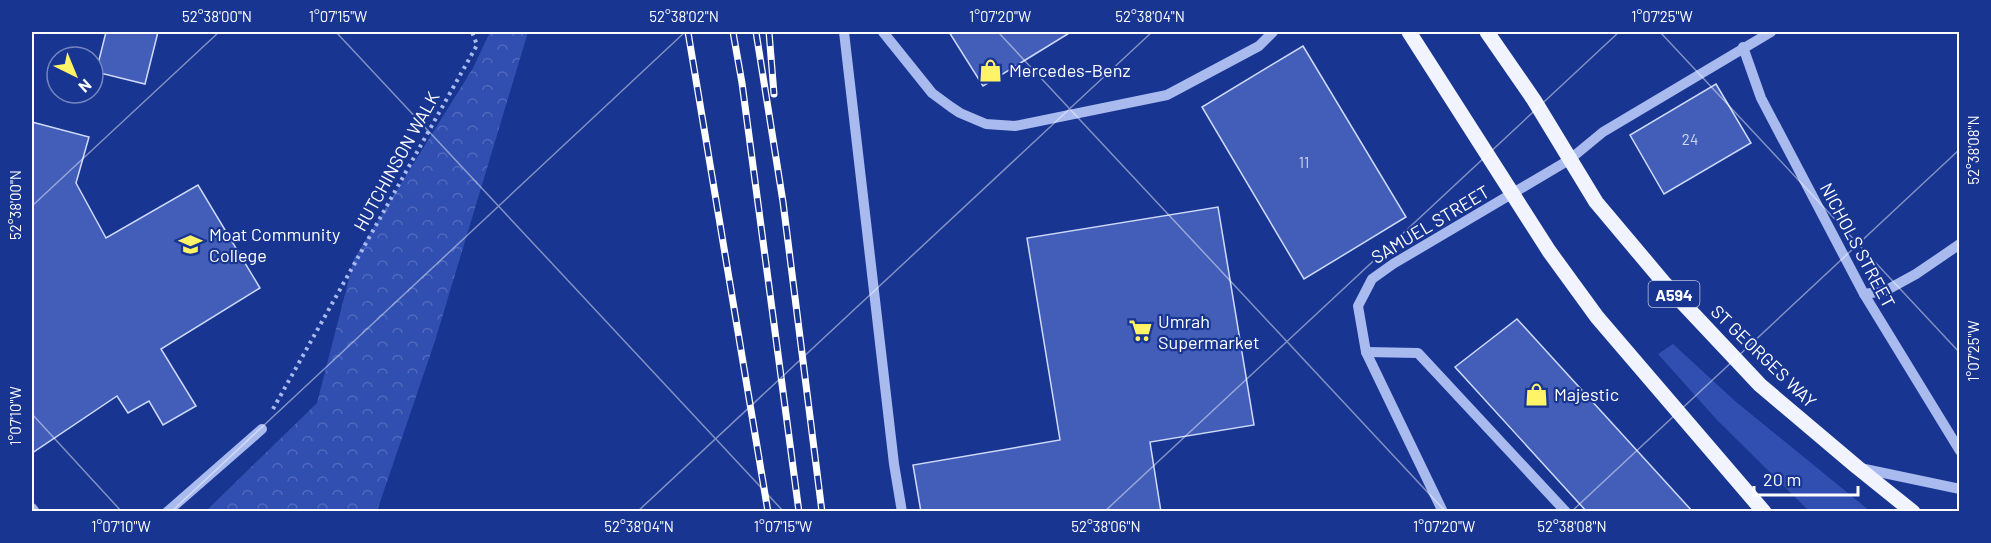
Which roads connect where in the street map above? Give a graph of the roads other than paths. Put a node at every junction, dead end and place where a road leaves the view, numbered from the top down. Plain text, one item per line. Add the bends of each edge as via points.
1 (844, 32) edge
2 (883, 32) edge
3 (1273, 32) edge
4 (1409, 32) edge
5 (1487, 32) edge
6 (1772, 32) edge
7 (1743, 48) junction
8 (1569, 160) junction
9 (1513, 194) junction
10 (1959, 244) edge
11 (1864, 294) junction
12 (1366, 352) junction
13 (262, 429) road end
14 (1959, 451) edge
15 (1857, 467) junction
16 (1959, 489) edge
17 (32, 508) edge
18 (35, 512) edge
19 (167, 512) edge
20 (902, 512) edge
21 (1443, 512) edge
22 (1566, 512) edge
23 (1764, 512) edge
24 (1912, 512) edge

1 - 20 street
2 - 3 street via 932,93 960,113 986,124 1019,126 1167,95 1259,46
4 - 9 main road
5 - 8 main road, ST GEORGES WAY / A594
6 - 7 street, SAMUEL STREET
7 - 8 street, SAMUEL STREET via 1603,132
7 - 11 street, NICHOLS STREET via 1761,98
8 - 9 street, SAMUEL STREET
8 - 15 main road, ST GEORGES WAY / A594 via 1596,202 1665,284 1760,385
9 - 12 street, SAMUEL STREET via 1372,279 1358,306
9 - 23 main road via 1597,317
10 - 11 street via 1886,291
11 - 14 street, NICHOLS STREET
12 - 21 street, SAMUEL STREET
12 - 22 street via 1418,353
13 - 19 street
15 - 16 street
15 - 24 main road, ST GEORGES WAY / A594
17 - 18 street

